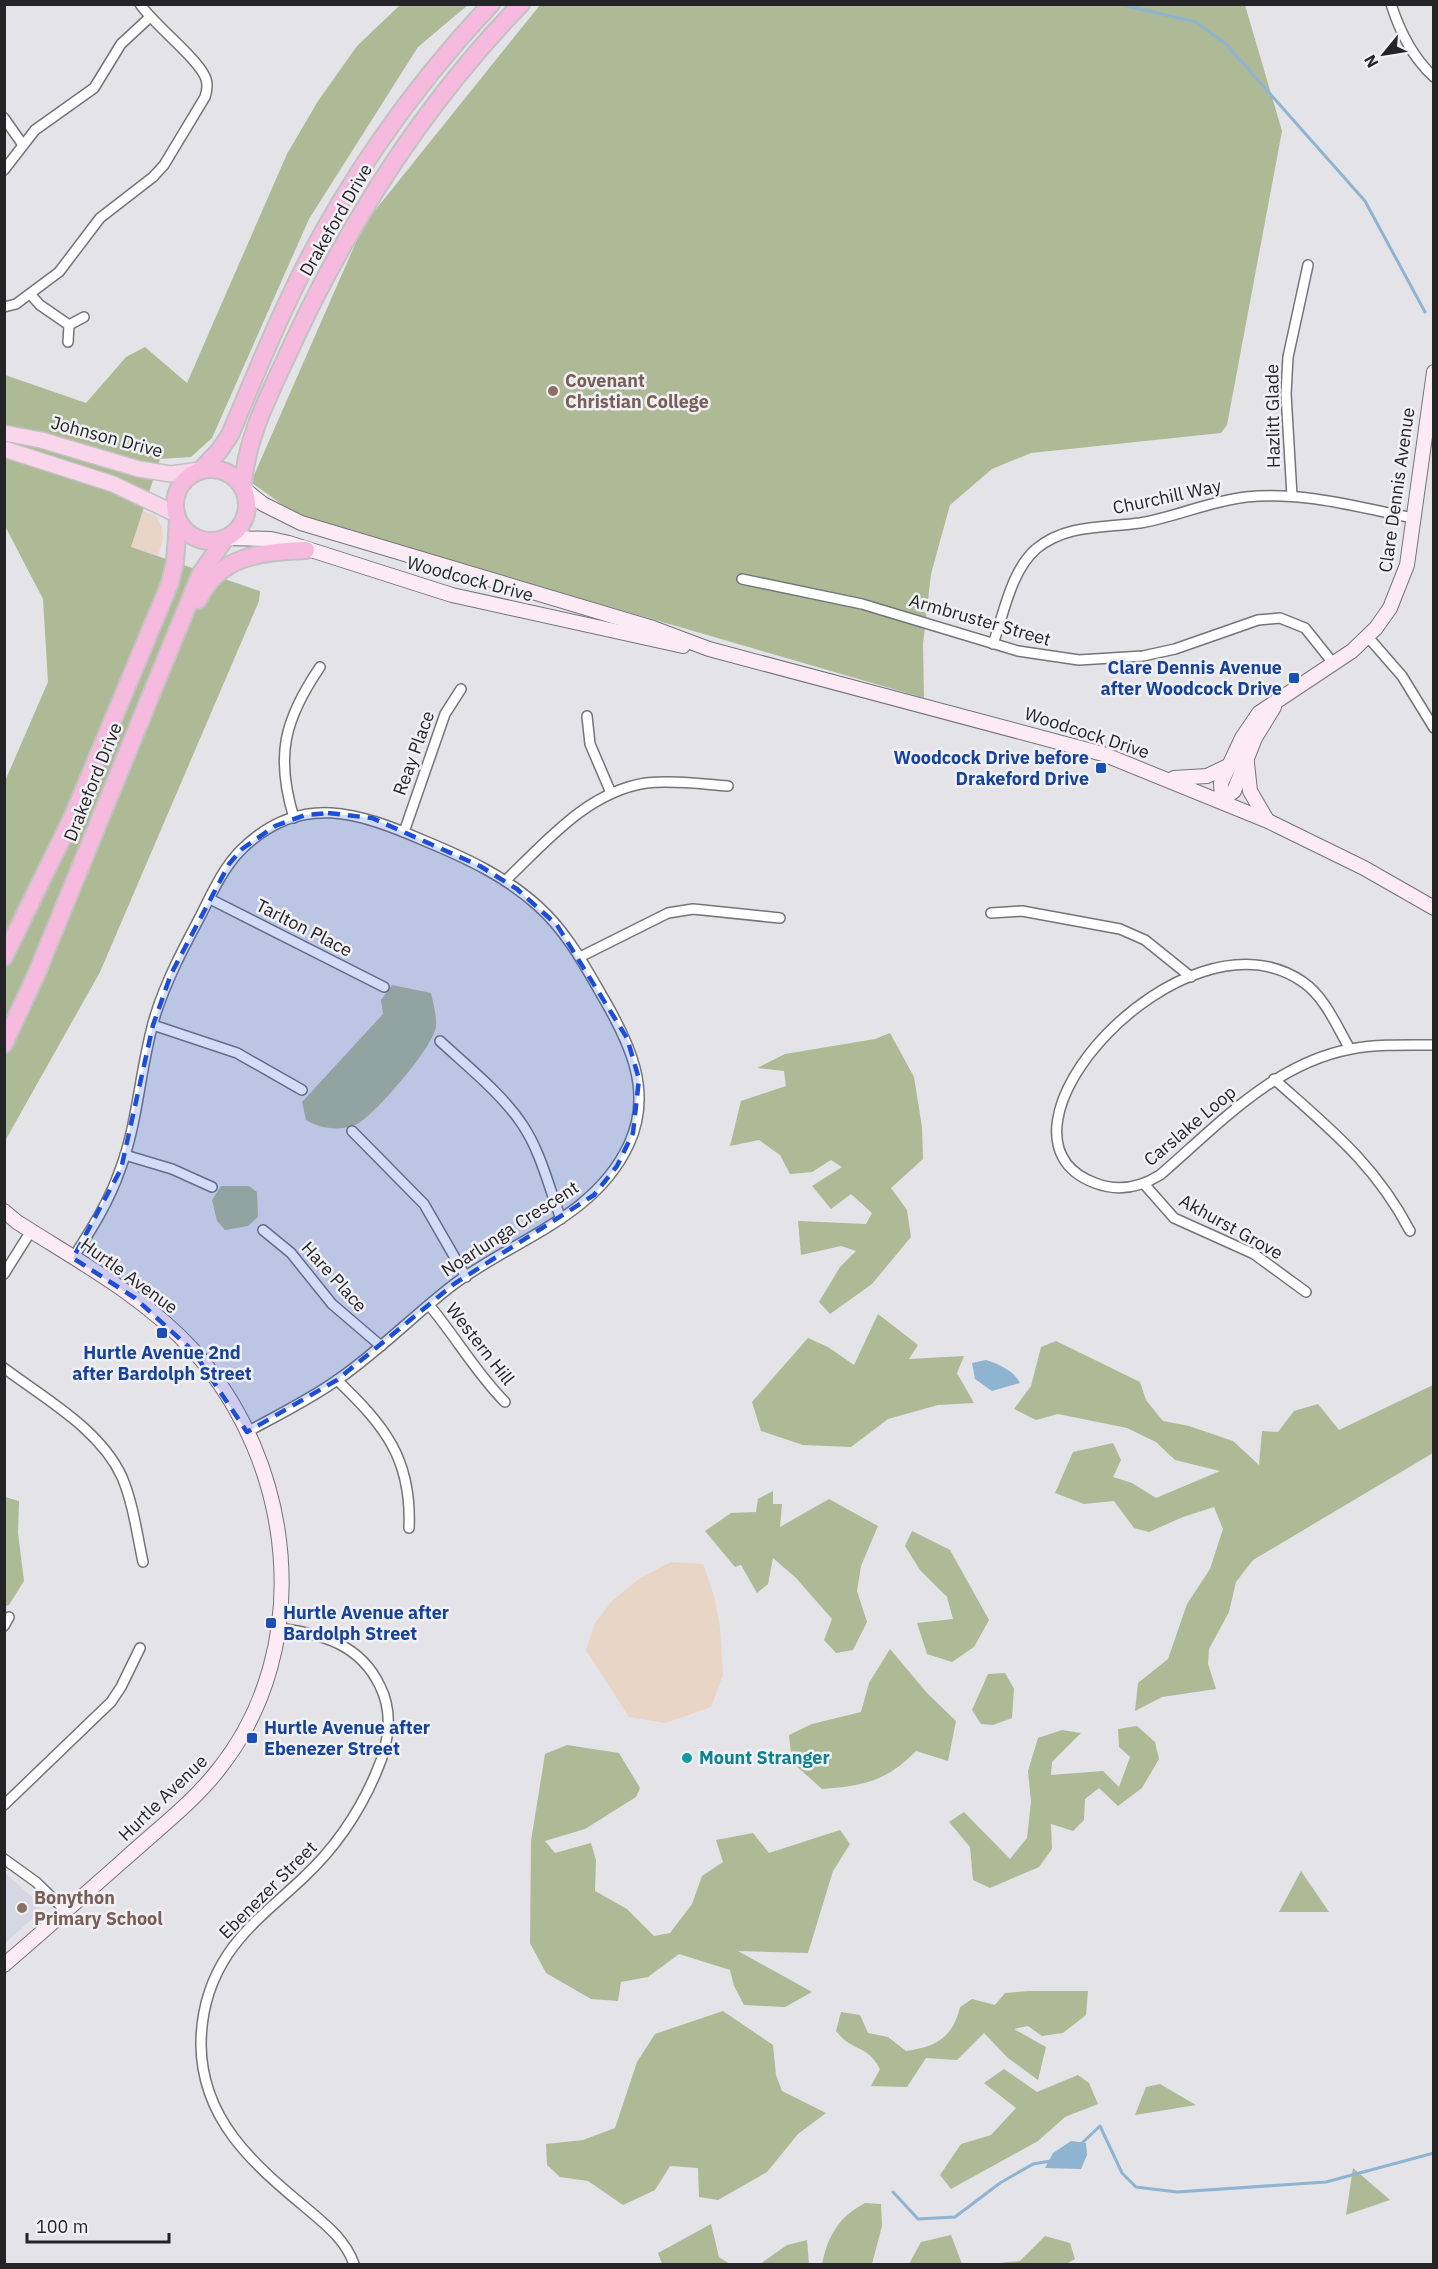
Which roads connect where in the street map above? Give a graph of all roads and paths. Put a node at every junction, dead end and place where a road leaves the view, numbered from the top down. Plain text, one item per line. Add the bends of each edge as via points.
1 (140, 4) edge
2 (491, 4) edge
3 (521, 4) edge
4 (1391, 4) edge
5 (149, 18) junction
6 (1434, 76) edge
7 (4, 118) edge
8 (23, 145) junction
9 (4, 170) edge
10 (1308, 266) dead end
11 (30, 294) junction
12 (4, 307) edge
13 (84, 317) dead end
14 (69, 325) junction
15 (68, 342) dead end
16 (1434, 372) edge
17 (4, 434) edge
18 (4, 449) edge
19 (200, 470) junction
20 (244, 488) junction
21 (1292, 496) junction
22 (177, 517) junction
23 (1413, 518) junction
24 (225, 538) junction
25 (306, 550) junction
26 (742, 579) dead end
27 (179, 623) junction
28 (1368, 637) junction
29 (993, 644) junction
30 (708, 648) junction
31 (1333, 663) junction
32 (320, 667) dead end
33 (461, 689) dead end
34 (1278, 700) junction
35 (586, 716) dead end
36 (1434, 729) edge
37 (1247, 758) junction
38 (1232, 764) junction
39 (1166, 778) junction
40 (728, 786) dead end
41 (611, 793) junction
42 (1222, 800) junction
43 (294, 818) junction
44 (1268, 821) junction
45 (404, 832) junction
46 (505, 881) junction
47 (210, 899) junction
48 (1434, 908) edge
49 (991, 913) dead end
50 (780, 918) dead end
51 (4, 957) edge
52 (580, 957) junction
53 (1191, 977) junction
54 (384, 987) dead end
55 (153, 1025) junction
56 (440, 1041) dead end
57 (4, 1044) edge
58 (1434, 1045) edge
59 (1350, 1049) junction
60 (1274, 1079) junction
61 (302, 1090) dead end
62 (352, 1131) dead end
63 (125, 1155) junction
64 (1145, 1185) junction
65 (212, 1188) dead end
66 (4, 1211) edge
67 (561, 1219) junction
68 (11, 1220) edge
69 (263, 1230) dead end
70 (31, 1231) junction
71 (1410, 1231) dead end
72 (73, 1258) junction
73 (4, 1274) edge
74 (465, 1276) junction
75 (1306, 1292) dead end
76 (429, 1305) junction
77 (381, 1346) junction
78 (4, 1368) edge
79 (338, 1380) junction
80 (505, 1402) dead end
81 (247, 1432) junction
82 (409, 1528) dead end
83 (143, 1562) dead end
84 (9, 1617) dead end
85 (4, 1626) edge
86 (279, 1628) junction
87 (140, 1648) dead end
88 (4, 1805) edge
89 (4, 1859) edge
90 (66, 1911) junction
91 (4, 1965) edge
92 (354, 2265) edge

1 - 5 street
2 - 19 highway, Drakeford Drive via 383,137 348,191 287,302 230,435
3 - 20 highway, Drakeford Drive via 409,138 336,255 254,435 246,456
4 - 6 street via 1414,54
5 - 8 street via 121,44 94,88 35,130
5 - 11 street via 202,70 207,88 205,98 164,165 100,218 59,272
7 - 8 street
8 - 9 street
10 - 21 street, Hazlitt Glade via 1290,347 1286,394
11 - 12 street
11 - 14 street
13 - 14 street
14 - 15 street
16 - 23 main road, Clare Dennis Avenue
17 - 19 main road, Johnson Drive via 41,440 139,469 171,474
18 - 22 main road via 113,484
19 - 20 highway via 220,469
19 - 22 highway via 181,485 176,496
20 - 24 highway via 246,517
20 - 30 main road, Woodcock Drive via 263,504 301,523
21 - 23 street, Churchill Way
21 - 29 street, Churchill Way via 1233,499 1148,522 1077,529 1052,538 1022,567
22 - 24 highway via 190,534 201,540
22 - 51 highway, Drakeford Drive via 170,583 72,818
23 - 28 main road, Clare Dennis Avenue via 1401,587
24 - 25 main road, Woodcock Drive via 271,539
24 - 27 highway, Drakeford Drive via 201,573
25 - 27 highway via 263,552 232,562 209,581 191,615
25 - 30 main road, Woodcock Drive via 478,602
26 - 29 street, Armbruster Street via 862,604
27 - 57 highway, Drakeford Drive via 36,975
28 - 31 main road, Clare Dennis Avenue
28 - 36 street via 1402,676
29 - 31 street, Armbruster Street via 1048,657 1111,660 1175,649 1258,620 1280,618 1305,628
30 - 39 main road, Woodcock Drive via 1008,726 1103,754
31 - 34 main road, Clare Dennis Avenue
32 - 43 street via 302,694 285,746 285,789
33 - 45 street, Reay Place via 445,714
34 - 37 main road, Clare Dennis Avenue
34 - 38 main road, Clare Dennis Avenue via 1259,713 1242,738
35 - 41 street via 590,744
37 - 42 main road, Clare Dennis Avenue via 1234,791
37 - 44 main road via 1251,791
38 - 39 main road via 1207,776
38 - 42 main road, Clare Dennis Avenue via 1221,783
39 - 42 main road, Woodcock Drive
40 - 41 street via 645,783
41 - 46 street via 570,820
42 - 44 main road, Woodcock Drive
43 - 45 street, Noarlunga Crescent via 351,814
43 - 47 street, Noarlunga Crescent via 242,849
44 - 48 main road, Woodcock Drive
45 - 46 street, Noarlunga Crescent
46 - 52 street, Noarlunga Crescent via 538,906
47 - 54 street, Tarlton Place
47 - 55 street, Noarlunga Crescent via 171,974
49 - 53 street via 1022,911 1120,929 1145,940
50 - 52 street via 693,909 676,911
52 - 67 street, Noarlunga Crescent via 627,1038 639,1079 638,1115 629,1144 610,1176 594,1195
53 - 59 street, Carslake Loop via 1240,964 1271,967 1289,974 1318,996
53 - 64 street, Carslake Loop via 1140,1004 1108,1030 1076,1072 1058,1115 1058,1146 1074,1172 1102,1186
55 - 61 street via 237,1053
55 - 63 street, Noarlunga Crescent
56 - 67 street via 524,1125
58 - 59 street, Carslake Loop
59 - 60 street, Carslake Loop via 1311,1061
60 - 64 street, Carslake Loop
60 - 71 street via 1361,1159 1392,1197
62 - 74 street via 424,1204
63 - 65 street via 172,1169
63 - 72 street, Noarlunga Crescent via 109,1197
64 - 75 street, Akhurst Grove via 1174,1218 1254,1254
66 - 68 main road, Hurtle Avenue
67 - 74 street, Noarlunga Crescent
68 - 70 main road, Hurtle Avenue
69 - 77 street, Hare Place via 291,1253 332,1304
70 - 72 main road, Hurtle Avenue
70 - 73 street
72 - 81 main road, Hurtle Avenue via 135,1298 185,1342 218,1382
74 - 76 street, Noarlunga Crescent
76 - 77 street, Noarlunga Crescent
76 - 80 street, Western Hill via 482,1379
77 - 79 street, Noarlunga Crescent
78 - 83 street via 79,1424 103,1448 122,1477
79 - 81 street, Noarlunga Crescent
79 - 82 street via 375,1418 400,1458 407,1481
81 - 86 main road, Hurtle Avenue via 276,1519 282,1575
84 - 85 street
86 - 90 main road, Hurtle Avenue via 260,1702 219,1770 185,1806
86 - 92 street, Ebenezer Street via 329,1638 363,1659 375,1674 386,1701 385,1750 367,1795 336,1843 248,1929 219,1970 203,2014 201,2045 216,2107 240,2148 260,2170 333,2230
87 - 88 street via 111,1702
89 - 90 street
90 - 91 main road, Hurtle Avenue

